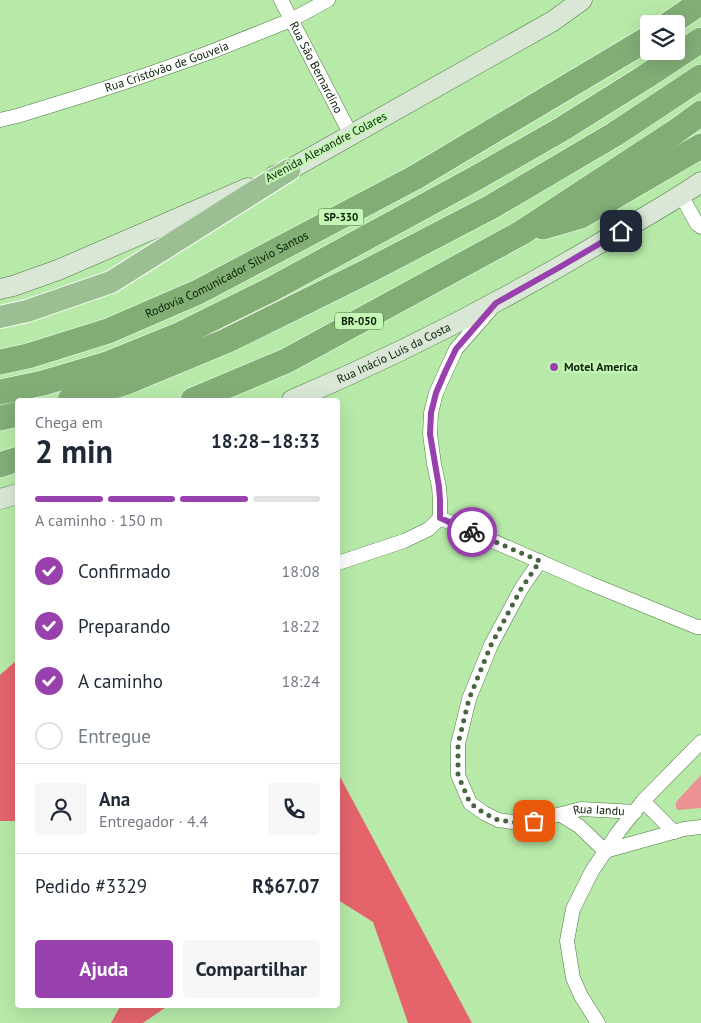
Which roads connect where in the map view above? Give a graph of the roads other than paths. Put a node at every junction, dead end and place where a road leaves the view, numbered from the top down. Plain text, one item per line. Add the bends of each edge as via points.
1 (281, 0) edge
2 (328, 0) edge
3 (582, 0) edge
4 (679, 0) edge
5 (701, 2) edge
6 (659, 15) edge
7 (682, 15) edge
8 (291, 20) junction
9 (701, 40) edge
10 (640, 42) edge
11 (701, 77) edge
12 (701, 113) edge
13 (0, 120) edge
14 (351, 135) junction
15 (701, 146) edge
16 (289, 170) junction
17 (701, 182) edge
18 (681, 195) junction
19 (701, 227) edge
20 (521, 233) junction
21 (0, 289) edge
22 (496, 303) junction
23 (0, 316) edge
24 (0, 362) edge
25 (0, 392) edge
26 (76, 398) edge
27 (198, 398) edge
28 (296, 398) edge
29 (15, 415) edge
30 (0, 418) edge
31 (15, 452) edge
32 (0, 454) edge
33 (15, 460) edge
34 (0, 465) edge
35 (15, 495) edge
36 (0, 499) edge
37 (440, 518) junction
38 (540, 561) junction
39 (340, 562) edge
40 (701, 627) edge
41 (701, 742) edge
42 (639, 807) junction
43 (561, 814) junction
44 (701, 827) edge
45 (674, 832) junction
46 (605, 851) junction
47 (598, 1023) edge

1 - 8 street, Rua São Bernardino
2 - 8 street, Rua Cristóvão de Gouveia
3 - 14 main road, Avenida Alexandre Colares via 553,22
4 - 6 highway
5 - 7 highway
8 - 13 street, Rua Cristóvão de Gouveia via 140,77
8 - 14 street, Rua São Bernardino
9 - 25 highway via 553,134 270,290 181,334 107,364
10 - 24 highway, Rodovia Comunicador Silvio Santos / SP-330 via 414,178 198,292 108,330
11 - 26 highway via 615,134 491,208 226,341 127,382
12 - 20 highway, BR-050
14 - 16 main road, Avenida Alexandre Colares
15 - 20 highway via 581,216
16 - 21 main road, Avenida Alexandre Colares via 58,270
16 - 23 highway via 111,282 27,311
17 - 18 main road, Rua Inácio Luis da Costa
18 - 19 street
18 - 22 main road, Rua Inácio Luis da Costa
20 - 27 highway, BR-050 via 286,361
22 - 28 main road, Rua Inácio Luis da Costa
22 - 37 street, Rua Inácio Luis da Costa via 456,349 436,393 430,434 439,487
29 - 30 highway
31 - 32 highway
33 - 34 highway
35 - 36 main road
37 - 38 street
37 - 39 street via 429,529 404,541
38 - 40 street
38 - 43 street, Rua Iandu via 491,645 469,699 458,744 458,775 470,803 498,820 519,823
41 - 42 street
42 - 43 street, Rua Iandu via 581,809
42 - 45 street
42 - 46 street
43 - 46 street, Rua Iandu
44 - 45 street
45 - 46 street
46 - 47 street via 573,909 567,941 573,978

